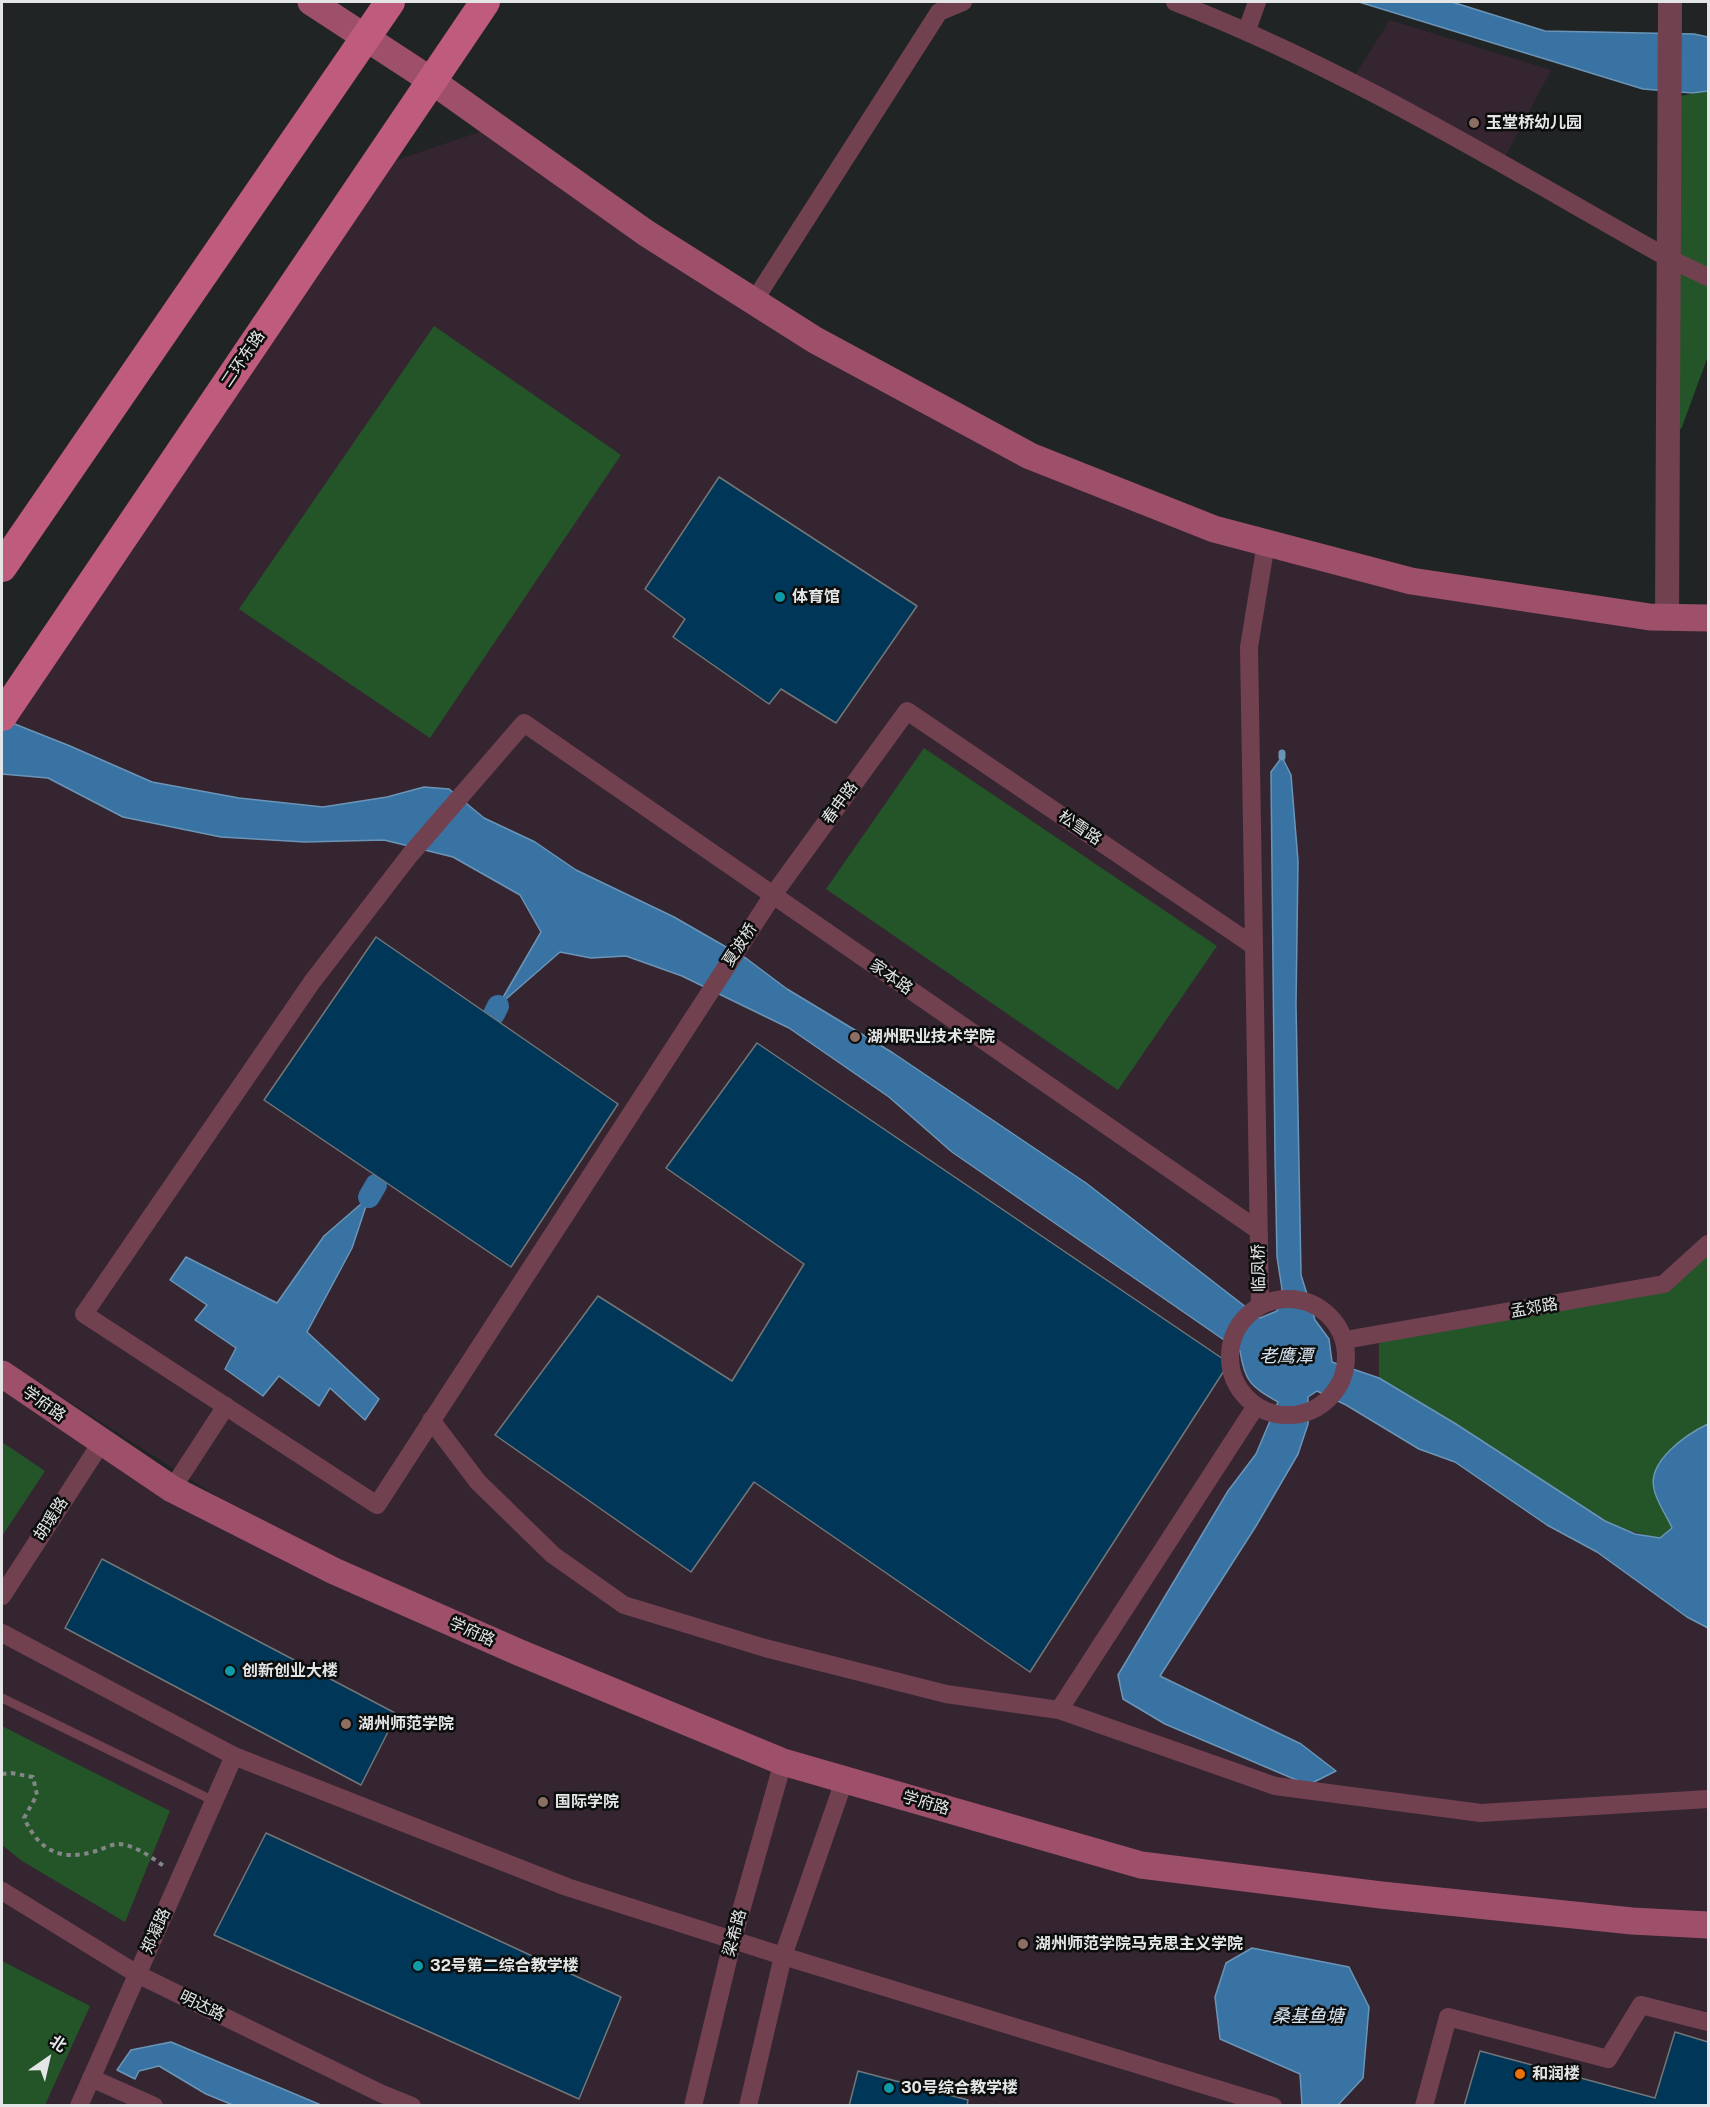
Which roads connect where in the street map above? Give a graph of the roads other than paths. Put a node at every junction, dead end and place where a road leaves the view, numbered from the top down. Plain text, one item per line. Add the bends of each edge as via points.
1 (311, 2) edge
2 (390, 2) edge
3 (485, 2) edge
4 (963, 2) edge
5 (1175, 2) edge
6 (1257, 2) edge
7 (1670, 12) edge
8 (1247, 30) junction
9 (366, 38) junction
10 (432, 81) junction
11 (1668, 258) junction
12 (1708, 278) edge
13 (754, 301) junction
14 (1266, 543) junction
15 (2, 567) edge
16 (1667, 617) junction
17 (1708, 618) edge
18 (907, 711) joint
19 (2, 716) edge
20 (773, 895) junction
21 (1254, 946) junction
22 (1258, 1230) junction
23 (1708, 1244) edge
24 (1263, 1304) junction
25 (1345, 1340) junction
26 (2, 1374) edge
27 (226, 1406) junction
28 (1262, 1410) junction
29 (431, 1420) junction
30 (101, 1443) junction
31 (172, 1489) junction
32 (2, 1596) edge
33 (2, 1634) edge
34 (2, 1698) edge
35 (1059, 1710) junction
36 (234, 1756) junction
37 (783, 1762) junction
38 (844, 1781) junction
39 (1708, 1799) edge
40 (214, 1801) junction
41 (2, 1891) edge
42 (1708, 1925) edge
43 (733, 1939) junction
44 (783, 1956) junction
45 (137, 1974) junction
46 (1708, 2022) edge
47 (92, 2078) junction
48 (1271, 2105) edge
49 (79, 2106) edge
50 (154, 2106) edge
51 (412, 2106) edge
52 (693, 2106) edge
53 (748, 2106) edge
54 (1424, 2106) edge

1 - 9 main road
2 - 9 main road
3 - 10 main road, 二环东路
4 - 13 street via 939,12
5 - 8 street
6 - 8 street
7 - 11 street
8 - 11 street via 1351,81
9 - 10 main road
9 - 15 main road
10 - 13 main road via 646,234
10 - 19 main road, 二环东路
11 - 12 street
11 - 16 street
13 - 14 main road via 815,340 1030,456 1214,529
14 - 16 main road via 1411,581
14 - 21 street, 临凤桥 via 1249,647
16 - 17 main road
18 - 20 street, 春申路
18 - 21 street, 松雪路
20 - 22 street, 家本路
20 - 27 street, 家本路 via 524,723 409,856 312,982 84,1314
20 - 29 street, 夏波桥
21 - 22 street, 临凤桥
22 - 24 street, 临凤桥
23 - 25 street, 孟郊路 via 1664,1284
24 - 25 street via 1312,1303 1332,1317
24 - 28 street via 1233,1334 1230,1351 1232,1374 1241,1392
25 - 28 street via 1347,1364 1339,1386 1318,1407
26 - 30 main road, 学府路
27 - 29 street, 夏波桥 via 377,1505
27 - 31 street
28 - 35 street
29 - 35 street via 478,1482 511,1515 553,1555 624,1605 765,1648 946,1694
30 - 31 main road, 学府路
30 - 32 street, 胡瑗路
31 - 37 main road, 学府路 via 334,1571
33 - 36 street
34 - 40 lane
35 - 39 street via 1293,1789 1481,1813
36 - 40 street, 郑凝路
36 - 43 street via 567,1887
37 - 38 main road, 学府路
37 - 43 street, 梁希路
38 - 42 main road, 学府路 via 1141,1865 1381,1895
38 - 44 street
40 - 45 street, 郑凝路
41 - 45 street, 明达路
43 - 44 street
43 - 52 street, 梁希路
44 - 48 street
44 - 53 street
45 - 47 street, 郑凝路
45 - 51 street, 明达路
46 - 54 street via 1641,2005 1608,2059 1448,2017
47 - 49 street, 郑凝路
47 - 50 street

